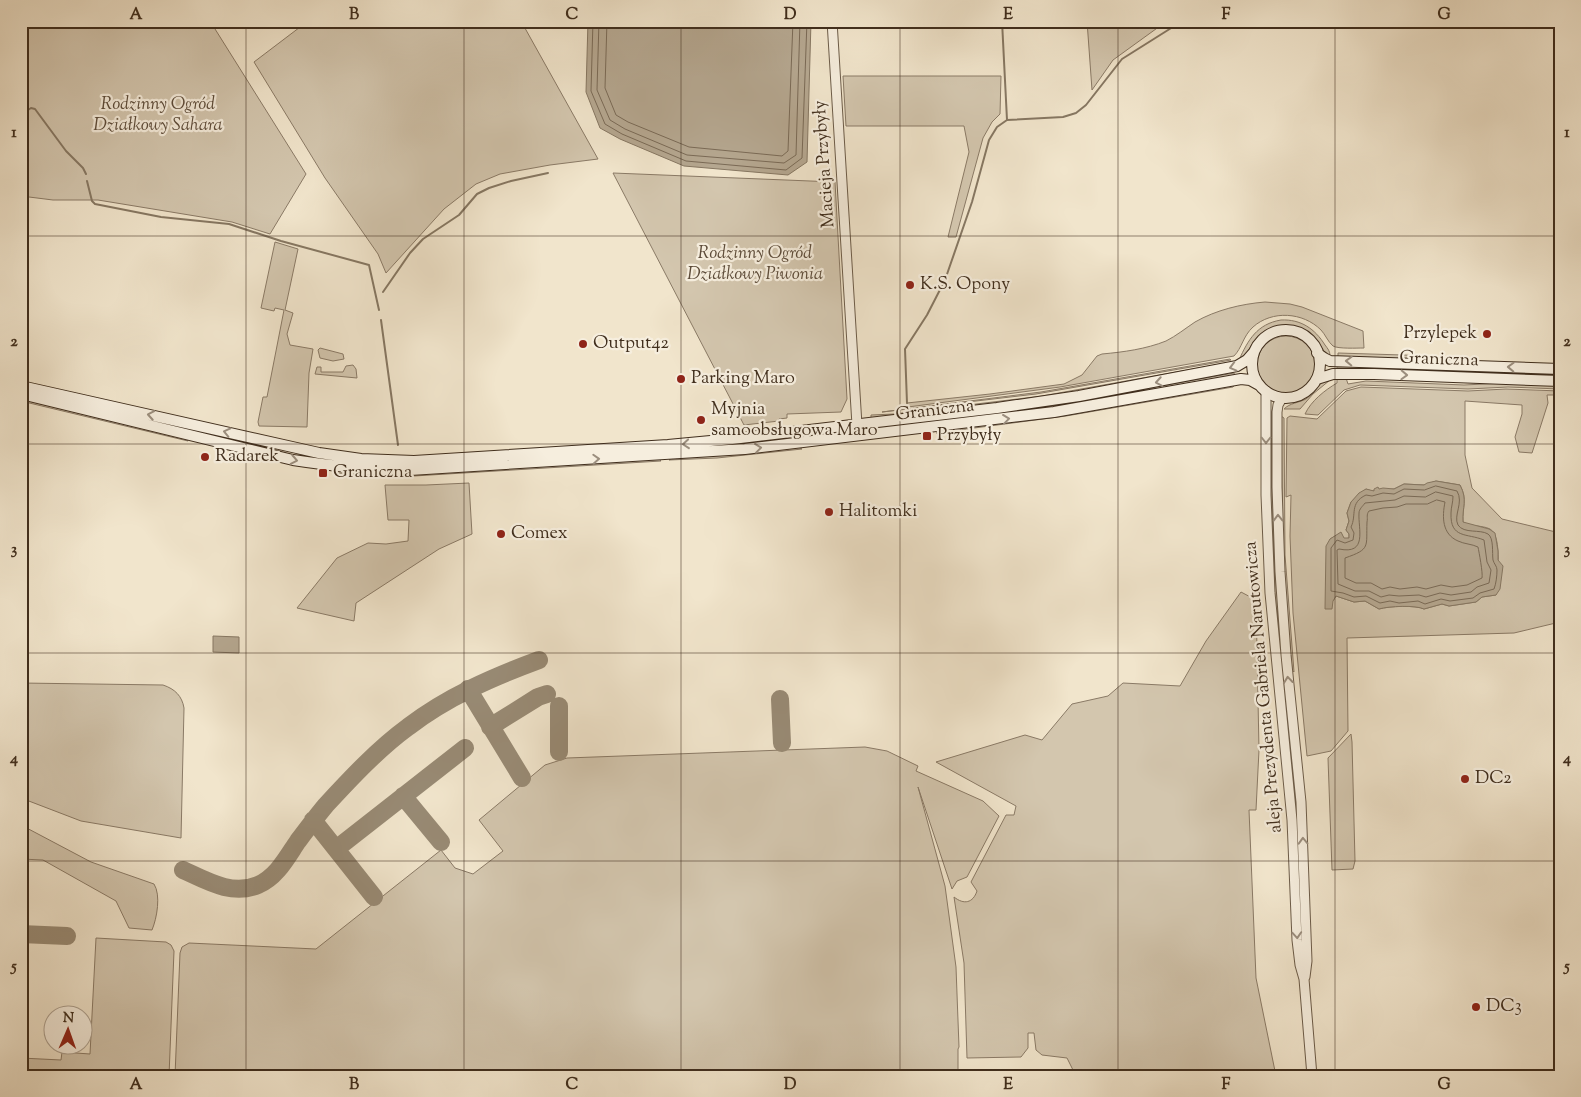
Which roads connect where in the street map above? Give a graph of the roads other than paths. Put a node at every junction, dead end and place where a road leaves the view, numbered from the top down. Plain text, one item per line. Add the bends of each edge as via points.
1 (832, 21) edge
2 (1254, 352) junction
3 (1317, 353) junction
4 (1560, 369) edge
5 (1317, 379) junction
6 (1560, 381) edge
7 (21, 386) edge
8 (1263, 388) junction
9 (21, 394) edge
10 (1282, 398) junction
11 (857, 424) junction
12 (198, 425) junction
13 (196, 436) junction
14 (1304, 979) junction
15 (1312, 1076) edge

1 - 11 street, Macieja Przybyły
2 - 3 main road via 1263,339 1274,332 1290,331 1309,340
2 - 8 main road via 1252,369
2 -> 11 main road, Graniczna via 1239,366 1169,380 1026,404
4 -> 3 main road, Graniczna via 1330,361
3 - 5 main road via 1320,365
5 -> 6 main road, Graniczna via 1333,374 1374,374
5 - 10 main road via 1305,393
12 -> 7 main road, Graniczna
8 - 10 main road
13 -> 8 main road, Graniczna via 334,467 410,470 746,449 1054,412 1241,379
8 -> 14 street, aleja Prezydenta Gabriela Narutowicza via 1270,592 1292,820 1297,940
9 - 13 main road, Graniczna
14 -> 10 street, aleja Prezydenta Gabriela Narutowicza via 1307,962 1302,810 1286,656 1278,530 1277,412
11 -> 12 main road, Graniczna via 668,446 404,461 319,454
12 - 13 street
14 - 15 street, aleja Prezydenta Gabriela Narutowicza

